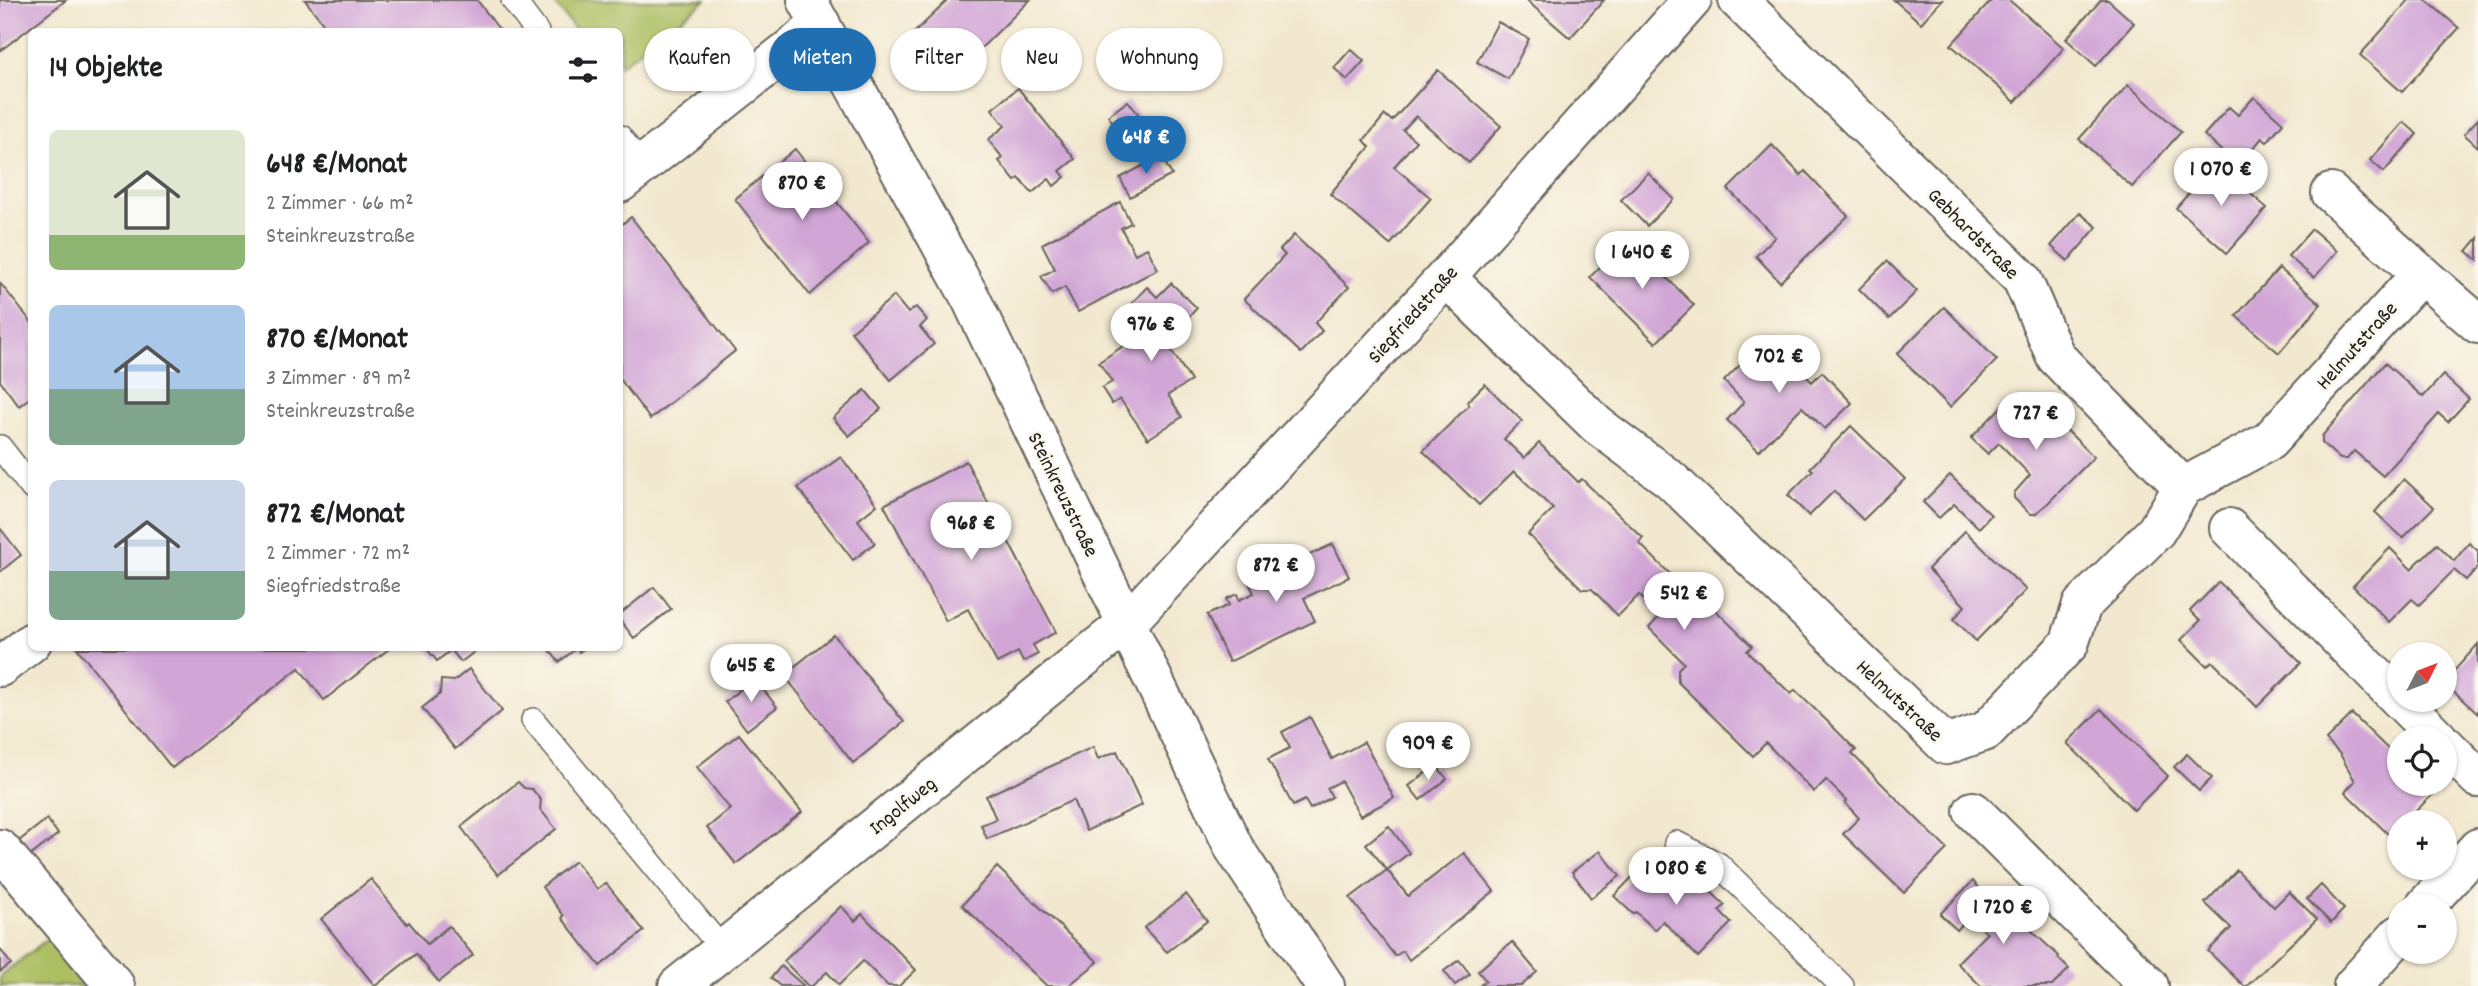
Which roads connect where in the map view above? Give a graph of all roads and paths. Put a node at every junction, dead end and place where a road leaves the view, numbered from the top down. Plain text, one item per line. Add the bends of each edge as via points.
1 (513, 0) edge
2 (1692, 0) edge
3 (1738, 0) edge
4 (814, 12) edge
5 (534, 28) edge
6 (627, 162) edge
7 (2331, 193) dead end
8 (2421, 274) junction
9 (1446, 277) junction
10 (2478, 324) edge
11 (0, 447) edge
12 (28, 483) edge
13 (2182, 487) junction
14 (2229, 528) dead end
15 (1126, 624) junction
16 (28, 645) edge
17 (0, 667) edge
18 (2387, 687) edge
19 (2412, 712) edge
20 (533, 720) dead end
21 (2426, 726) edge
22 (2457, 757) edge
23 (2478, 778) edge
24 (1973, 811) dead end
25 (1676, 843) dead end
26 (2478, 848) edge
27 (0, 849) edge
28 (2436, 894) edge
29 (2387, 948) edge
30 (723, 950) junction
31 (115, 986) edge
32 (678, 986) edge
33 (1325, 986) edge
34 (1842, 986) edge
35 (2149, 986) edge
36 (2353, 986) edge

1 - 5 lane
2 - 9 street, Siegfriedstraße
3 - 13 street, Gebhardstraße via 2022,279 2056,356
4 - 6 street
4 - 15 street, Steinkreuzstraße via 971,299
7 - 8 street
8 - 10 street
8 - 13 street, Helmutstraße via 2269,441
9 - 13 street, Helmutstraße via 1597,425 1671,480 1946,745 1986,731 2069,644 2082,605 2156,531
9 - 15 street, Siegfriedstraße
11 - 12 lane
14 - 18 street
15 - 30 street, Ingolfweg
15 - 33 street, Steinkreuzstraße via 1234,848
16 - 17 street
19 - 21 street
20 - 30 lane
22 - 23 street
24 - 35 street
25 - 34 lane via 1718,863
26 - 28 street
27 - 31 street
29 - 36 street
30 - 32 street, Ingolfweg

